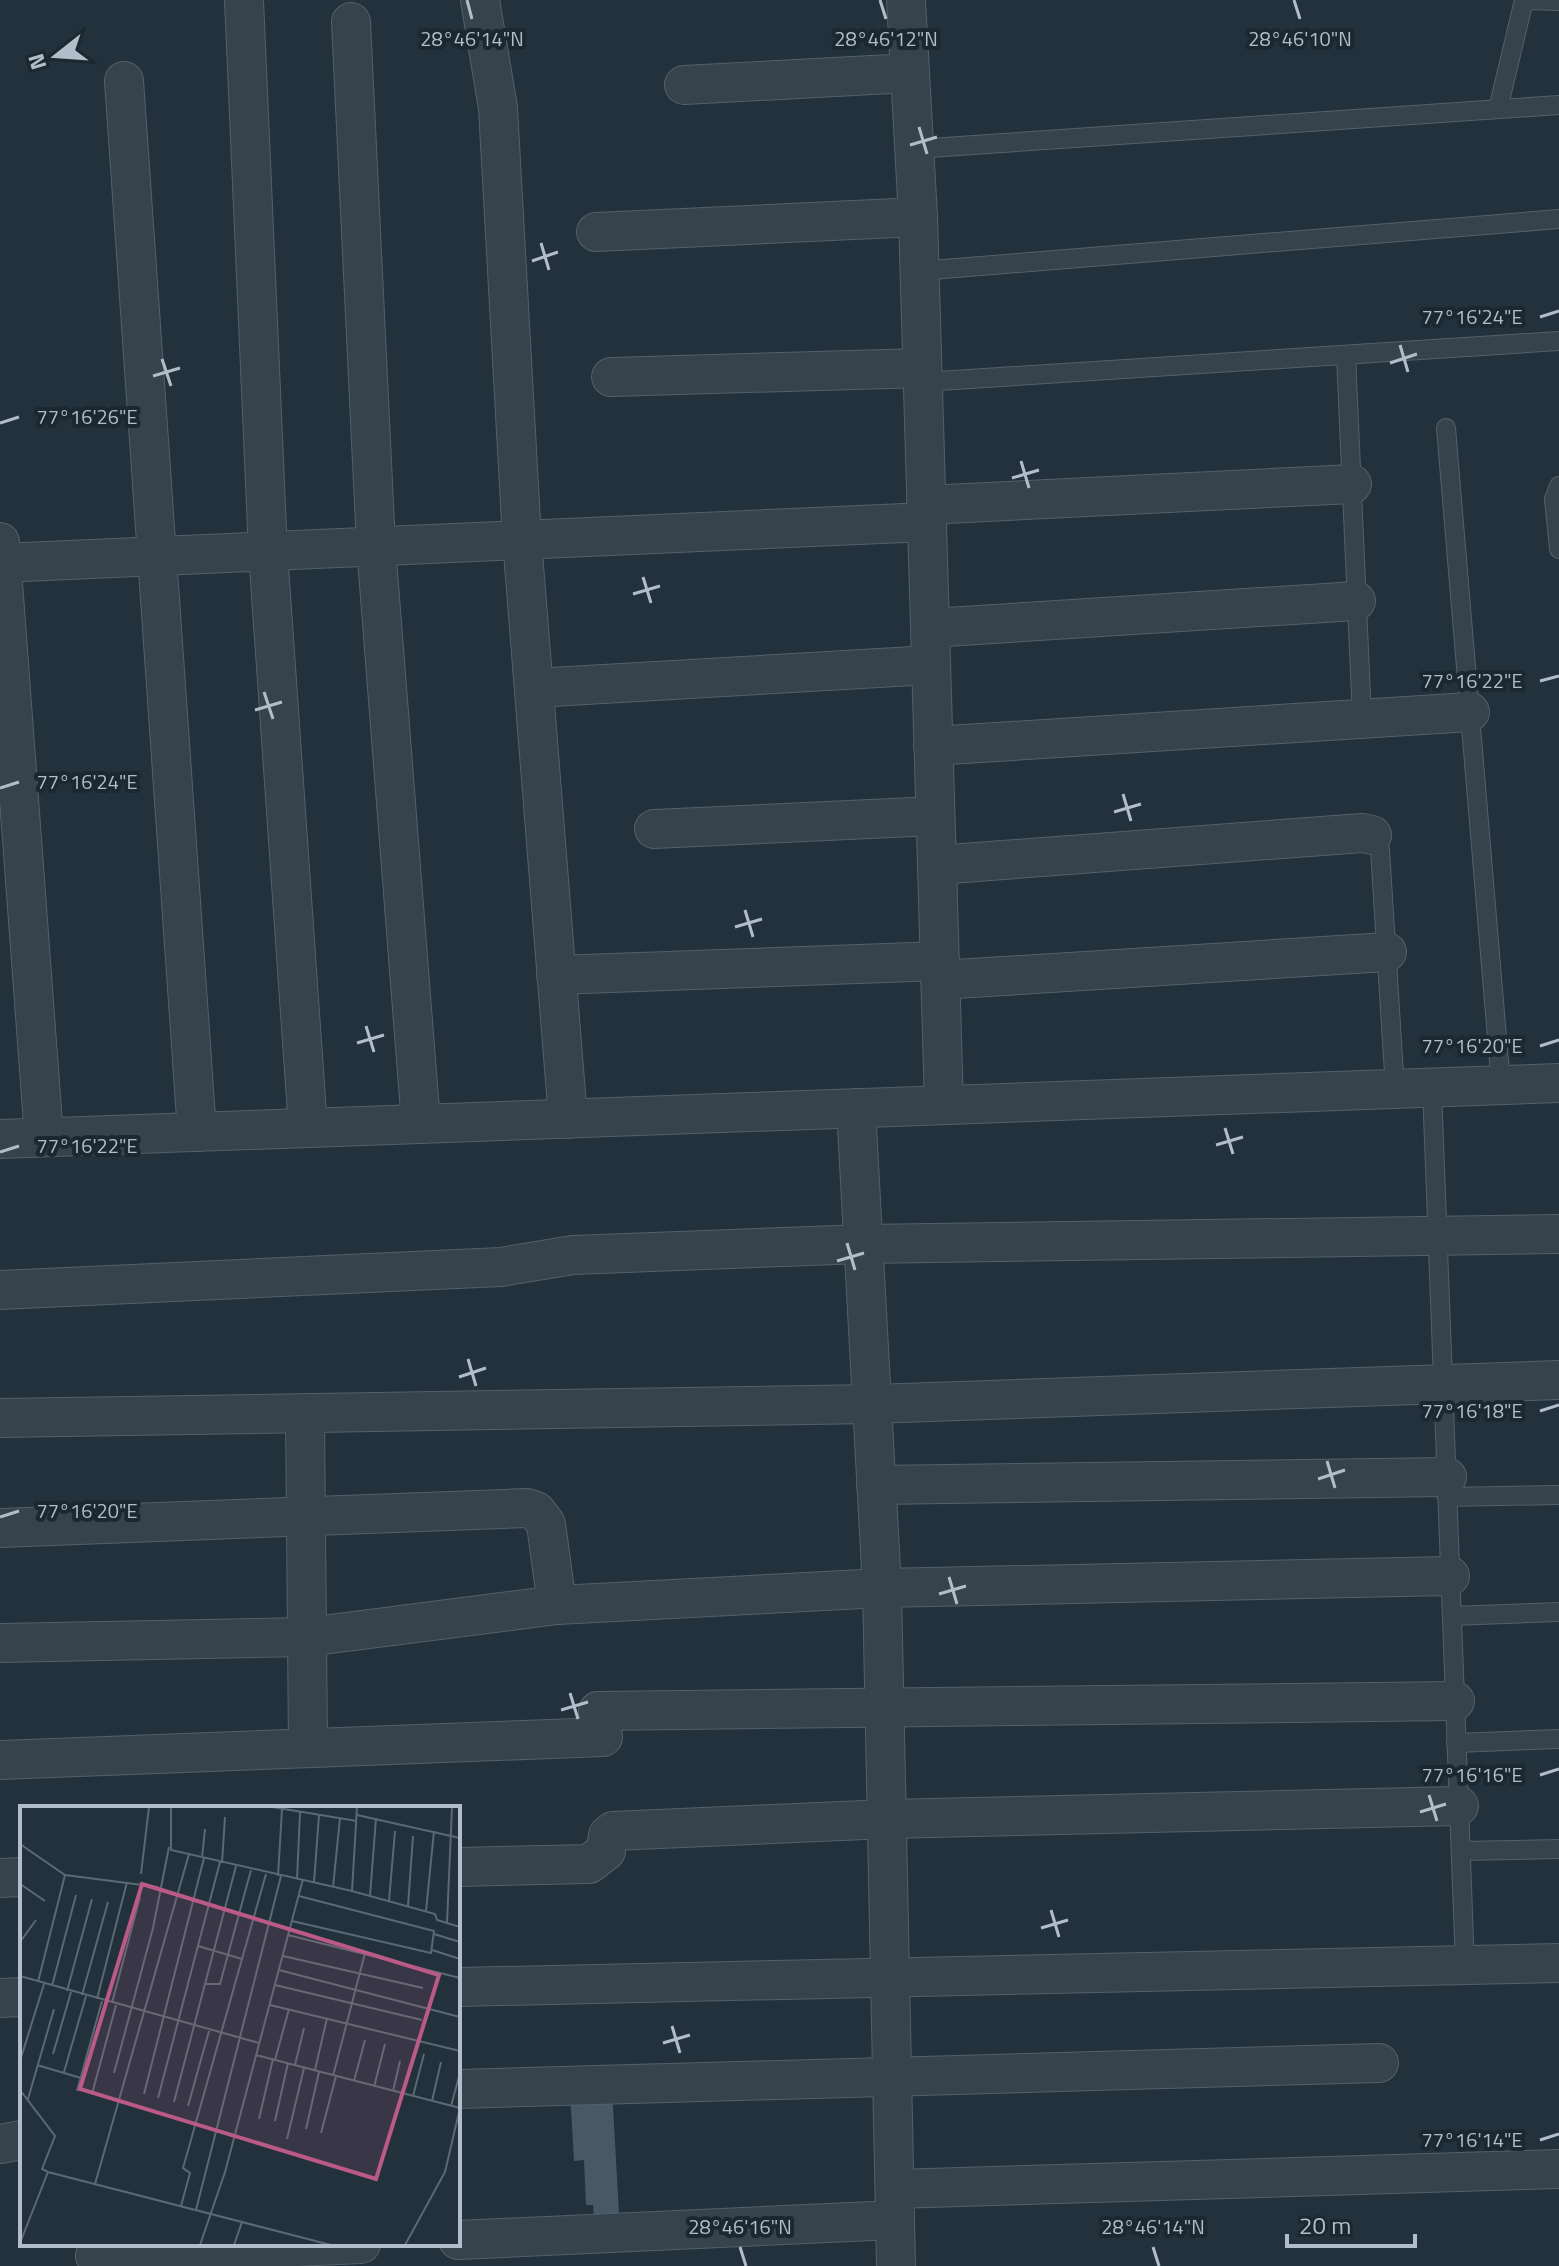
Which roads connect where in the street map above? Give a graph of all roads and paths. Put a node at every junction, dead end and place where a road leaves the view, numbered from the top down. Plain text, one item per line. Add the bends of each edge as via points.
1 (244, 0) edge
2 (480, 0) edge
3 (906, 0) edge
4 (1524, 0) edge
5 (1559, 1) edge
6 (351, 22) dead end
7 (910, 73) junction
8 (124, 81) dead end
9 (684, 85) dead end
10 (1559, 105) edge
11 (1498, 109) junction
12 (915, 149) junction
13 (918, 217) junction
14 (1559, 219) edge
15 (596, 232) dead end
16 (919, 271) junction
17 (1559, 341) edge
18 (1346, 355) junction
19 (922, 375) junction
20 (611, 377) dead end
21 (1446, 428) dead end
22 (1352, 484) junction
23 (1559, 486) edge
24 (926, 514) junction
25 (522, 540) junction
26 (376, 546) junction
27 (1559, 549) edge
28 (268, 552) junction
29 (1, 553) edge
30 (157, 556) junction
31 (1356, 601) junction
32 (3, 619) edge
33 (930, 646) junction
34 (534, 688) junction
35 (1470, 712) junction
36 (1362, 719) junction
37 (933, 746) junction
38 (935, 816) junction
39 (654, 829) dead end
40 (1372, 835) joint
41 (937, 865) junction
42 (1387, 952) junction
43 (940, 971) junction
44 (556, 975) junction
45 (1559, 1083) edge
46 (1501, 1085) junction
47 (1414, 1088) junction
48 (944, 1105) junction
49 (856, 1108) junction
50 (568, 1119) junction
51 (421, 1124) junction
52 (308, 1128) junction
53 (197, 1132) junction
54 (44, 1137) junction
55 (0, 1139) edge
56 (1559, 1234) edge
57 (1437, 1237) junction
58 (863, 1244) junction
59 (0, 1290) edge
60 (1559, 1380) edge
61 (1443, 1382) junction
62 (872, 1404) junction
63 (305, 1413) junction
64 (0, 1418) edge
65 (876, 1485) junction
66 (1447, 1487) junction
67 (1559, 1495) edge
68 (306, 1519) junction
69 (0, 1528) edge
70 (1450, 1576) junction
71 (882, 1588) junction
72 (557, 1605) junction
73 (1559, 1612) edge
74 (1452, 1616) junction
75 (307, 1637) junction
76 (0, 1643) edge
77 (1455, 1701) junction
78 (884, 1707) junction
79 (1559, 1739) edge
80 (1456, 1743) junction
81 (308, 1747) junction
82 (0, 1760) edge
83 (1459, 1806) junction
84 (887, 1819) junction
85 (1559, 1849) edge
86 (1461, 1851) junction
87 (460, 1867) edge
88 (20, 1877) edge
89 (0, 1878) edge
90 (1559, 1963) edge
91 (1465, 1966) junction
92 (890, 1977) junction
93 (460, 1987) edge
94 (20, 1997) edge
95 (0, 1998) edge
96 (1379, 2063) dead end
97 (892, 2075) junction
98 (460, 2089) edge
99 (20, 2140) edge
100 (0, 2144) edge
101 (1559, 2169) edge
102 (895, 2204) junction
103 (460, 2240) edge
104 (317, 2246) edge
105 (95, 2256) dead end
106 (896, 2266) edge

1 - 28 street
2 - 25 street via 498,108
3 - 7 street
4 - 5 lane
4 - 11 lane
6 - 26 street
7 - 9 street
7 - 12 street
8 - 30 street
10 - 11 lane
11 - 12 lane
12 - 13 street
13 - 15 street
13 - 16 street
14 - 16 lane
16 - 19 street
17 - 18 lane
18 - 19 lane
18 - 22 lane
19 - 20 street
19 - 24 street
21 - 35 lane
22 - 24 street
22 - 31 lane
23 - 27 lane via 1554,499
24 - 25 street
24 - 33 street
25 - 26 street
25 - 34 street
26 - 28 street
26 - 51 street
28 - 30 street
28 - 52 street
29 - 30 street
29 - 32 street
30 - 53 street
31 - 33 street
31 - 36 lane
32 - 54 street
33 - 34 street
33 - 37 street
34 - 44 street
35 - 36 street
35 - 46 lane
36 - 37 street
37 - 38 street
38 - 39 street
38 - 41 street
40 - 41 street
40 - 42 lane via 1380,849
41 - 43 street
42 - 43 street
42 - 47 lane
43 - 44 street
43 - 48 street
44 - 50 street
45 - 46 street
46 - 47 street
47 - 48 street
47 - 57 lane
48 - 49 street
49 - 50 street
49 - 58 street
50 - 51 street
51 - 52 street
52 - 53 street
53 - 54 street
54 - 55 street
56 - 57 street
57 - 58 street
57 - 61 lane
58 - 59 street via 573,1255 501,1267
58 - 62 street
60 - 61 street
61 - 62 street
61 - 66 lane
62 - 63 street
62 - 65 street
63 - 64 street
63 - 68 street
65 - 66 street
65 - 71 street
66 - 67 lane
66 - 70 lane
68 - 69 street
68 - 72 street via 536,1511 546,1524
68 - 75 street
70 - 71 street
70 - 74 lane
71 - 72 street
71 - 78 street
72 - 75 street
73 - 74 lane
74 - 77 lane
75 - 76 street
75 - 81 street
77 - 78 street
77 - 80 lane
78 - 81 street via 598,1711 603,1737
78 - 84 street
79 - 80 lane
80 - 83 lane
81 - 82 street
83 - 84 street
83 - 86 lane
84 - 87 street via 613,1831 606,1851 589,1864
84 - 92 street
85 - 86 lane
86 - 91 lane
88 - 89 street
90 - 91 street
91 - 92 street
92 - 93 street
92 - 97 street
94 - 95 street
96 - 97 street
97 - 98 street
97 - 102 street
99 - 100 street
101 - 102 street
102 - 103 street
102 - 106 street
104 - 105 street

